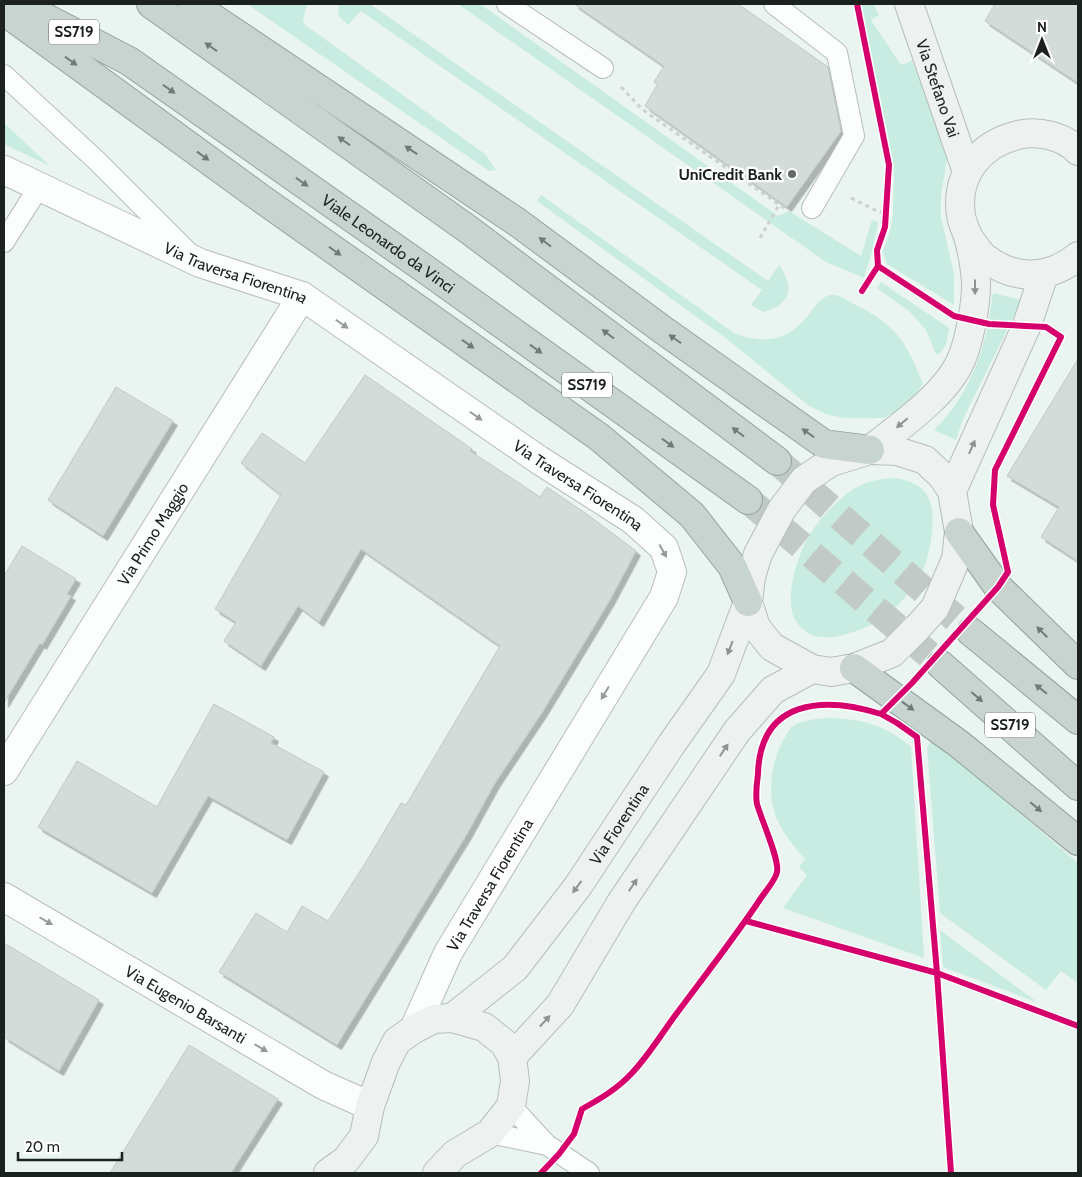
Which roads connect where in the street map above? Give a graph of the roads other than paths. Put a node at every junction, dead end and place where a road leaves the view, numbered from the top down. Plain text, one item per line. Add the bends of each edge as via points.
1 (19, 4) edge
2 (151, 4) edge
3 (192, 4) edge
4 (507, 4) edge
5 (774, 4) edge
6 (909, 4) edge
7 (4, 11) edge
8 (603, 68) road end
9 (4, 75) edge
10 (1076, 147) edge
11 (4, 170) edge
12 (967, 172) junction
13 (39, 187) junction
14 (812, 208) road end
15 (969, 238) junction
16 (4, 242) edge
17 (1078, 256) edge
18 (200, 263) junction
19 (1044, 274) junction
20 (302, 296) junction
21 (870, 450) junction
22 (778, 461) tunnel mouth
23 (952, 491) junction
24 (748, 500) tunnel mouth
25 (959, 532) junction
26 (748, 602) junction
27 (971, 632) tunnel mouth
28 (941, 665) tunnel mouth
29 (1078, 665) edge
30 (854, 668) junction
31 (812, 669) junction
32 (1078, 720) edge
33 (4, 771) edge
34 (1078, 786) edge
35 (1078, 841) edge
36 (4, 897) edge
37 (452, 1018) junction
38 (414, 1029) junction
39 (512, 1056) junction
40 (370, 1106) junction
41 (511, 1106) junction
42 (490, 1133) junction
43 (547, 1145) junction
44 (328, 1173) edge
45 (436, 1173) edge
46 (589, 1173) edge

1 -> 24 highway, Viale Leonardo da Vinci / SS719 via 129,61
22 -> 2 highway via 469,230
21 -> 3 highway via 824,444 517,222
4 - 8 lane
5 - 14 lane via 837,53 854,136
6 - 12 street, Via Stefano Vai
7 -> 26 highway via 259,197 599,437 692,515 732,566
9 - 18 lane
10 - 12 street via 1051,135 1026,133 1002,139 982,152
11 - 13 street, Via Traversa Fiorentina
12 - 15 street via 960,194 961,217
13 - 16 lane
13 - 18 street, Via Traversa Fiorentina
15 - 19 street via 983,256 1000,268 1022,274
15 -> 21 street via 976,286 972,320 961,360 940,392
17 - 19 street via 1067,265
18 - 20 street, Via Traversa Fiorentina
23 -> 19 street via 1027,326
20 - 33 street, Via Primo Maggio
20 -> 38 street, Via Traversa Fiorentina via 539,460 633,520 664,548 672,572 664,597 448,953
21 - 23 street via 897,451 925,460
21 - 26 street via 830,462 804,480 782,509 758,554
23 - 25 street
29 -> 25 highway via 998,587
25 - 30 street via 956,559 934,608 892,653
26 - 31 street via 756,627 772,647
26 -> 37 street, Via Fiorentina via 721,674 578,886 515,968
32 -> 27 highway, SS719
28 -> 34 highway, SS719
30 - 31 street via 831,672
30 -> 35 highway via 959,744
39 -> 31 street via 560,1005 622,901 737,730 773,690
36 -> 40 street, Via Eugenio Barsanti via 323,1085
37 - 38 street, Via Fiorentina via 434,1019
37 - 39 street, Via Fiorentina via 484,1027 504,1043
38 - 40 street, Via Fiorentina via 397,1041
39 - 41 street via 516,1081
40 - 44 street, Via Fiorentina via 364,1136 346,1160
41 - 42 street
41 - 43 lane
42 - 43 lane
42 - 45 street via 455,1154
43 - 46 lane

